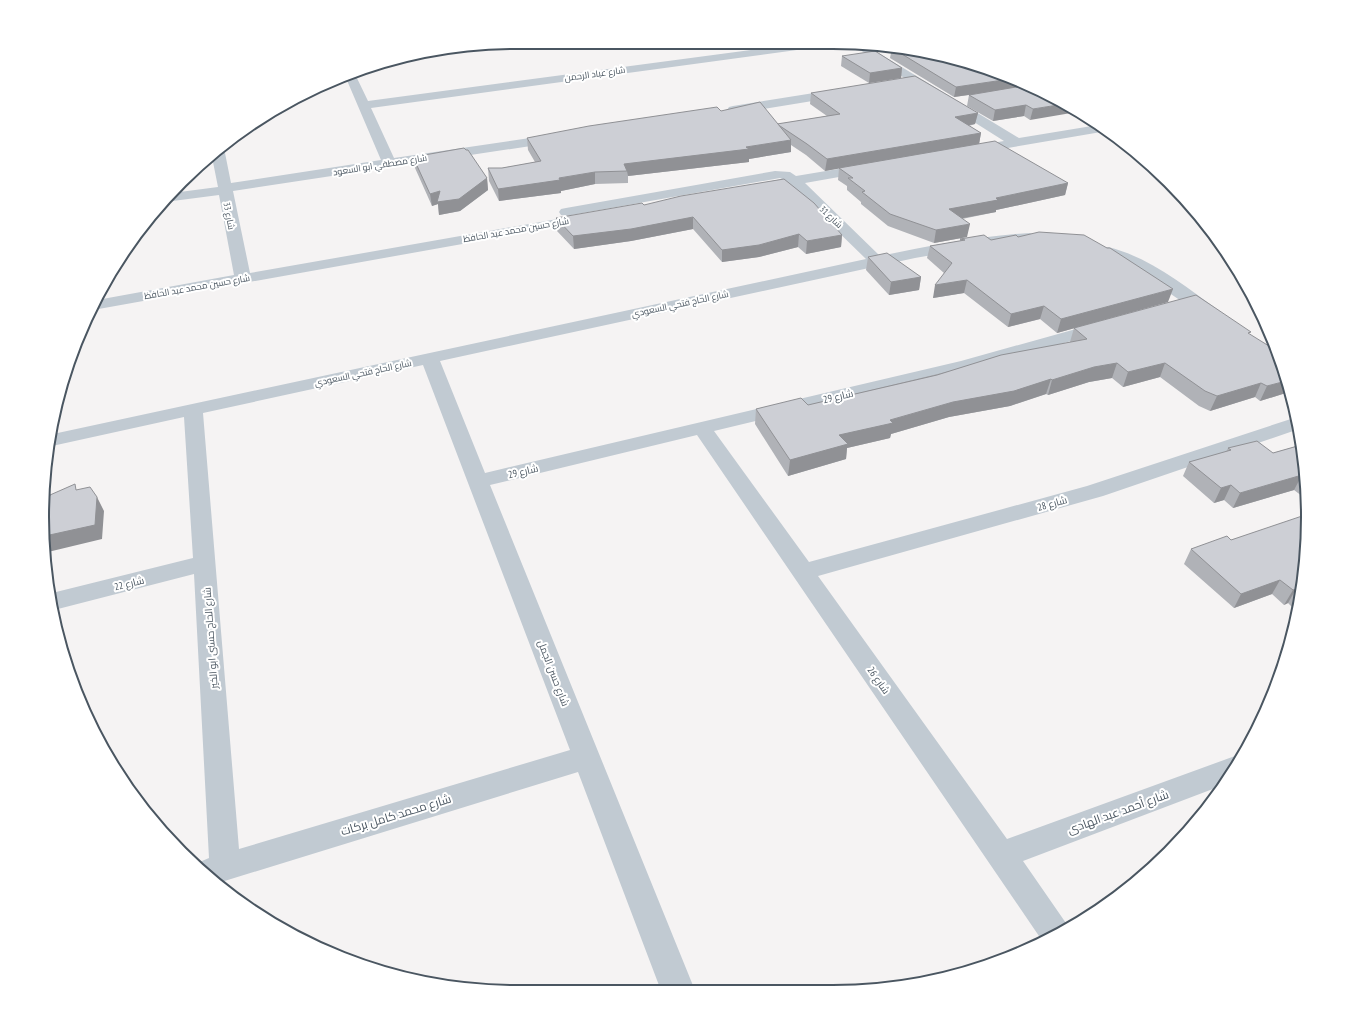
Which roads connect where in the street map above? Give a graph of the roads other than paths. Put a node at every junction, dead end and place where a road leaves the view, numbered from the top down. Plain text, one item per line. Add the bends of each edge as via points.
1 (781, 49) edge
2 (865, 50) edge
3 (353, 79) edge
4 (914, 81) junction
5 (899, 83) edge
6 (853, 91) edge
7 (967, 101) dead end
8 (952, 103) junction
9 (364, 105) junction
10 (724, 112) edge
11 (1084, 123) edge
12 (1094, 129) edge
13 (568, 136) edge
14 (1011, 139) junction
15 (961, 148) edge
16 (219, 157) edge
17 (877, 162) edge
18 (389, 163) junction
19 (789, 178) junction
20 (224, 189) junction
21 (176, 197) edge
22 (1047, 238) edge
23 (1096, 247) edge
24 (878, 261) junction
25 (241, 274) junction
26 (105, 296) edge
27 (1194, 301) junction
28 (100, 304) edge
29 (1172, 307) edge
30 (1118, 322) edge
31 (1225, 323) edge
32 (430, 359) junction
33 (192, 409) junction
34 (1292, 425) edge
35 (702, 428) junction
36 (56, 439) edge
37 (479, 481) junction
38 (205, 563) junction
39 (803, 572) junction
40 (57, 601) edge
41 (587, 757) junction
42 (1225, 772) edge
43 (1001, 855) junction
44 (216, 870) edge
45 (1053, 930) edge
46 (676, 985) edge

1 - 9 street, شارع عباد الرحمن
2 - 4 street
3 - 9 street
4 - 5 street
4 - 8 street
6 - 10 street
7 - 8 street
8 - 14 street
9 - 18 street
11 - 14 street
12 - 14 street
13 - 18 street, شارع مصطفي ابو السعود
14 - 15 street
16 - 20 street, شارع 33
17 - 19 street, شارع حسين محمد عبد الحافظ
18 - 20 street, شارع مصطفي ابو السعود
19 - 24 street, شارع 31
19 - 25 street, شارع حسين محمد عبد الحافظ
20 - 21 street, شارع مصطفي ابو السعود
20 - 25 street, شارع 33
22 - 24 street, شارع الحاج فتحي السعودي via 1002,238
23 - 27 street via 1122,256
24 - 32 street, شارع الحاج فتحي السعودي
25 - 26 street, شارع حسين محمد عبد الحافظ
25 - 28 street, شارع حسين محمد عبد الحافظ
27 - 29 street
27 - 31 street
30 - 35 street, شارع 29 via 966,365
32 - 33 street, شارع الحاج فتحي السعودي
32 - 37 street, شارع حسن الجمل
33 - 36 street, شارع الحاج فتحي السعودي
33 - 38 street, شارع الحاج حسنى ابو الخير
34 - 39 street, شارع 28 via 1095,490
35 - 37 street, شارع 29
35 - 39 street, شارع 26
37 - 41 street, شارع حسن الجمل
38 - 40 street, شارع 22
38 - 44 street, شارع الحاج حسنى ابو الخير
39 - 43 street, شارع 26
41 - 44 street, شارع محمد كامل بركات
41 - 46 street, شارع حسن الجمل
42 - 43 street, شارع أحمد عبد الهادى
43 - 45 street, شارع 26

